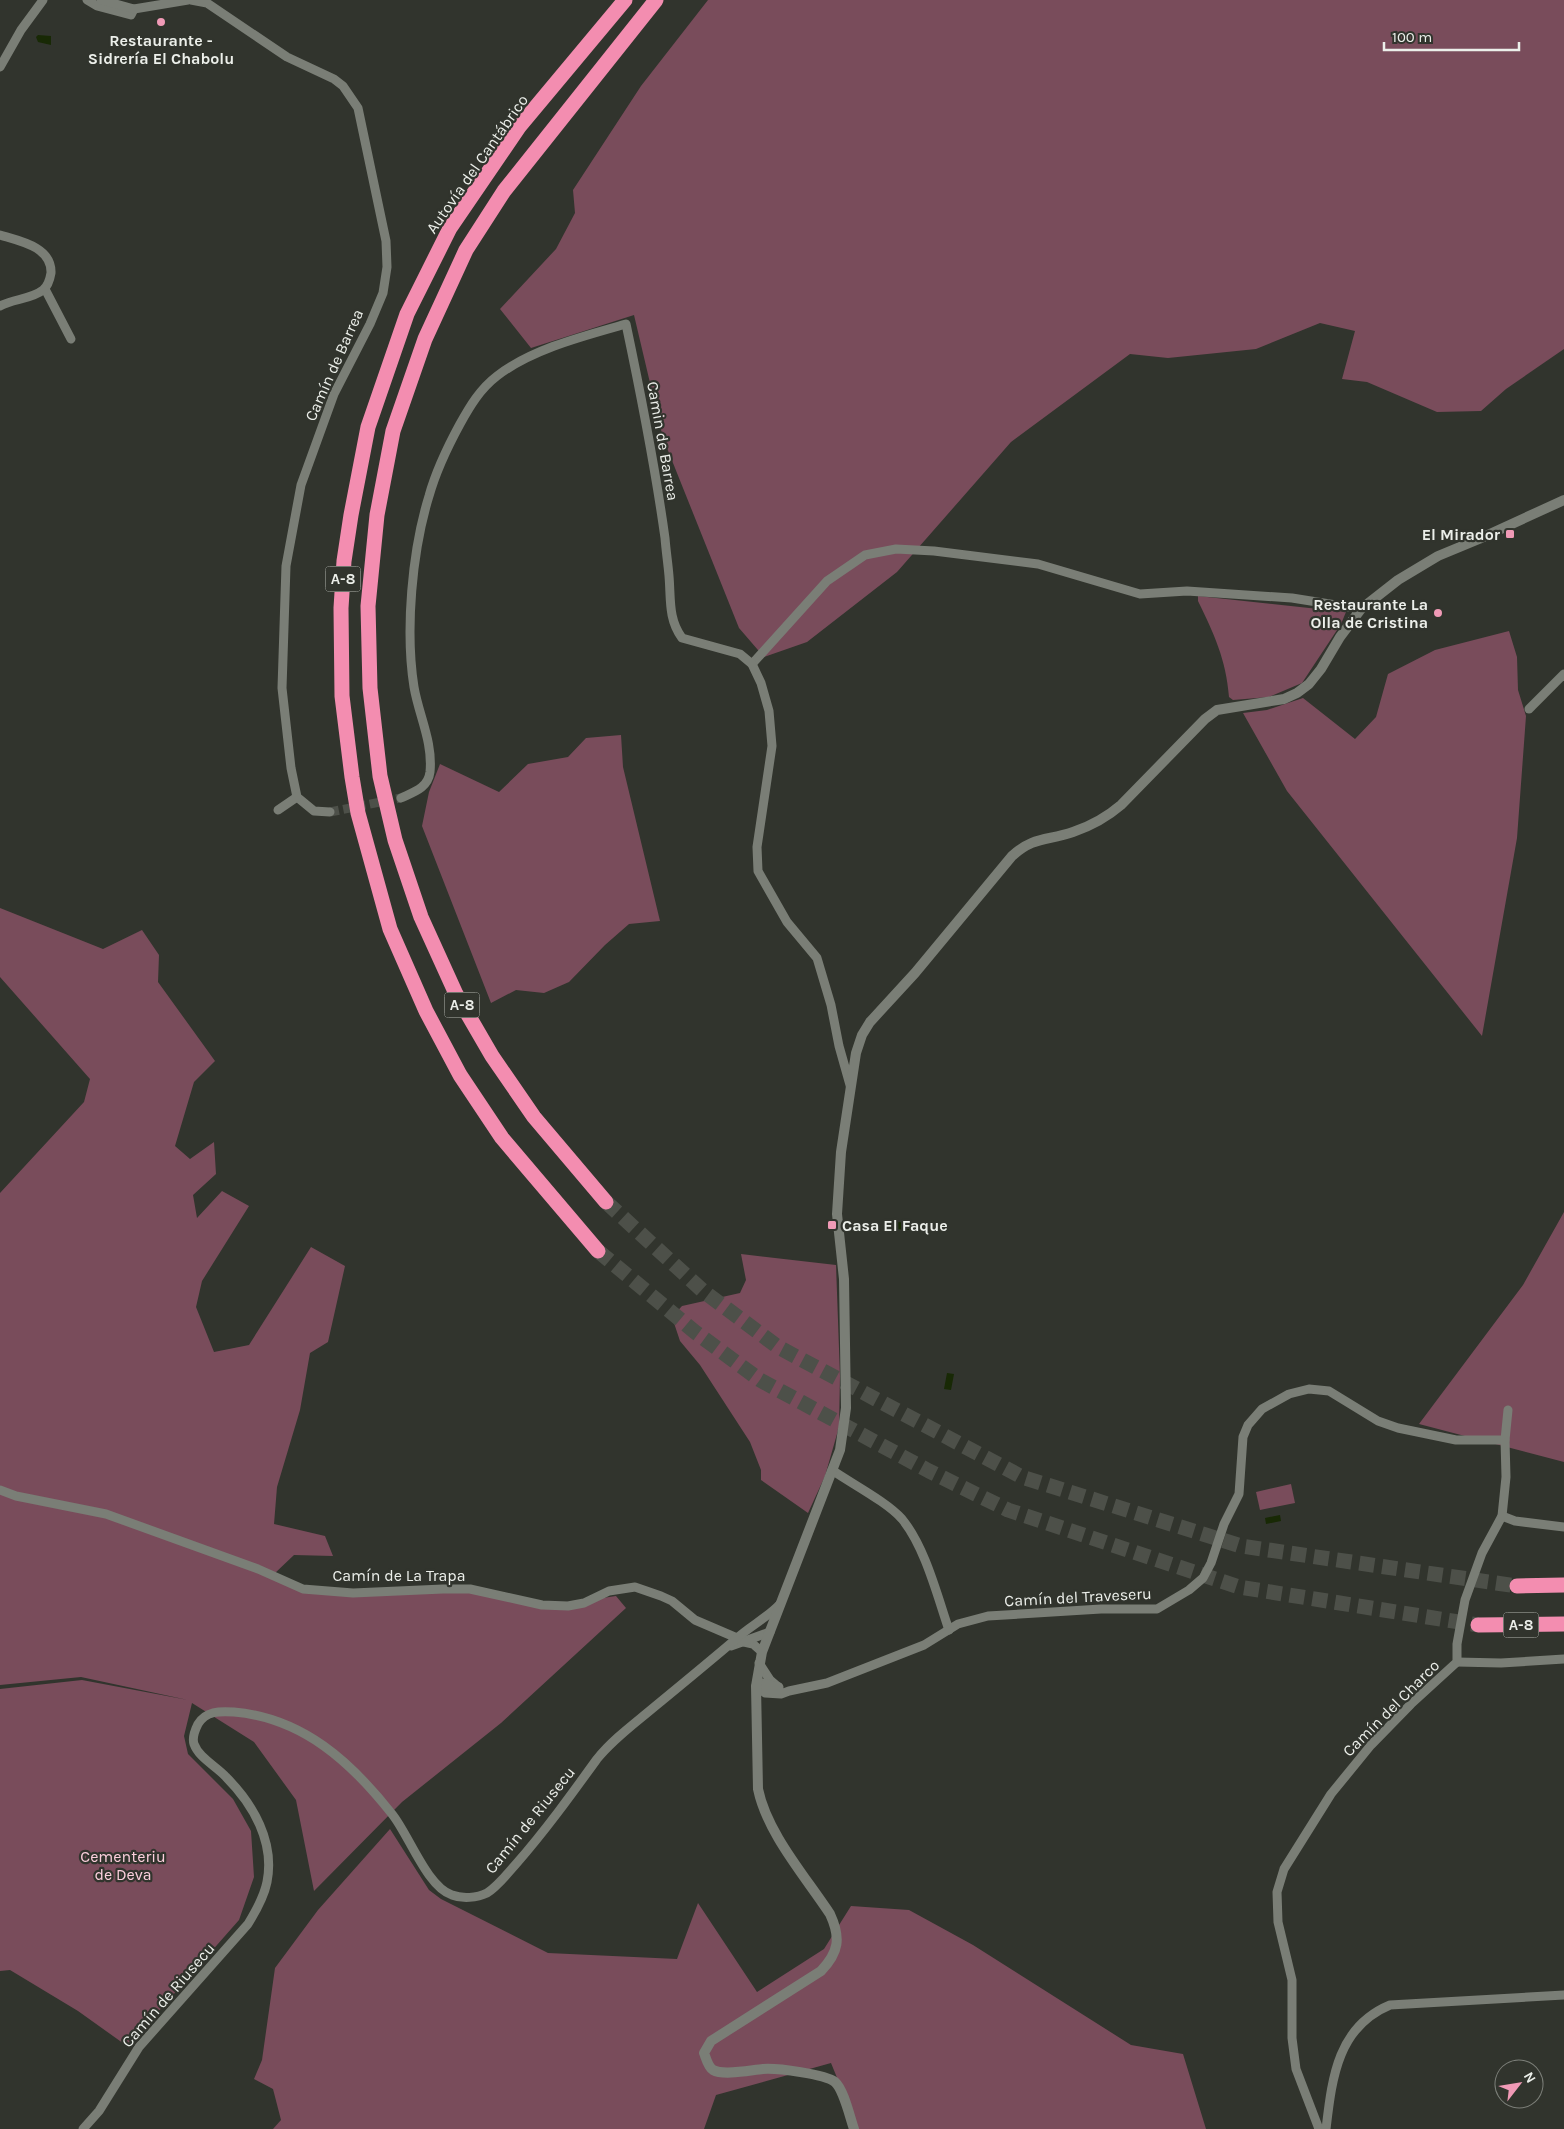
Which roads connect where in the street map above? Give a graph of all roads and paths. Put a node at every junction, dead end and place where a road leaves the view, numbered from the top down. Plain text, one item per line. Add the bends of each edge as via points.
1 (43, 0) edge
2 (88, 0) edge
3 (101, 0) edge
4 (190, 0) edge
5 (625, 0) edge
6 (656, 0) edge
7 (134, 9) junction
8 (0, 67) edge
9 (0, 235) edge
10 (45, 289) junction
11 (0, 306) edge
12 (71, 339) dead end
13 (1564, 500) edge
14 (1362, 609) junction
15 (752, 664) junction
16 (1564, 674) edge
17 (1529, 709) dead end
18 (297, 797) junction
19 (401, 798) tunnel mouth
20 (278, 810) dead end
21 (330, 812) tunnel mouth
22 (850, 1084) junction
23 (606, 1202) tunnel mouth
24 (598, 1251) tunnel mouth
25 (1508, 1410) dead end
26 (1505, 1440) junction
27 (832, 1470) junction
28 (0, 1490) edge
29 (1502, 1516) junction
30 (1564, 1527) edge
31 (1564, 1585) edge
32 (1517, 1586) tunnel mouth
33 (780, 1604) junction
34 (1564, 1624) edge
35 (1478, 1625) tunnel mouth
36 (750, 1629) junction
37 (949, 1630) junction
38 (770, 1632) junction
39 (740, 1640) junction
40 (762, 1652) junction
41 (1564, 1660) edge
42 (1457, 1662) junction
43 (759, 1663) junction
44 (756, 1686) junction
45 (779, 1687) junction
46 (789, 1691) junction
47 (1564, 1995) edge
48 (83, 2129) edge
49 (854, 2129) edge
50 (1319, 2129) edge
51 (1326, 2129) edge

1 - 8 street
2 - 7 street via 97,6 131,15
3 - 7 street, Camín de Barrea
4 - 7 street, Camín de Barrea
4 - 18 street, Camín de Barrea via 207,3 287,57 344,86 358,108 386,241 383,293 334,394 301,485 286,566 282,688
5 - 24 highway, Autovía del Cantábrico / A-8 via 514,135 450,228 407,314 368,427 344,561 341,608 342,696 352,777 358,813 390,929 426,1011 460,1075 502,1138
6 - 23 highway, A-8 via 504,191 466,250 424,339 393,431 377,515 368,606 370,688 380,776 394,840 421,917 456,994 492,1056 534,1117
9 - 10 street via 44,253 51,267
10 - 11 street
10 - 12 street
13 - 14 street via 1438,556 1398,580
14 - 15 street via 1292,598 1187,591 1140,594 1038,564 896,549 865,555 827,581
14 - 22 street via 1340,637 1321,670 1297,693 1284,699 1217,710 1106,818 1073,832 1025,845 1012,856 870,1022 862,1034
15 - 19 street, Camin de Barrea via 740,654 682,638 675,628 671,616 664,536 626,324 574,339 523,360 497,376 474,399 448,445 429,496 417,550 410,622 414,687 430,746 430,774 422,788
15 - 22 street via 769,711 772,746 757,847 758,871 787,922 817,958
16 - 17 street
18 - 20 street
18 - 21 street via 314,811
22 - 27 street via 837,1214 844,1279 846,1408 840,1450
25 - 26 street, Camín del Charco
26 - 29 street, Camín del Charco
26 - 37 street, Camín del Traveseru via 1456,1440 1398,1428 1329,1391 1309,1389 1290,1394 1262,1409 1248,1425 1243,1437 1239,1494 1224,1524 1211,1563 1203,1578 1189,1590 1157,1609 988,1616 972,1619
27 - 33 street
27 - 37 street via 902,1520 918,1547
28 - 39 street, Camín de La Trapa via 106,1514 303,1588 354,1593 470,1589 568,1606 584,1603 609,1591 635,1587 672,1601 695,1620
29 - 30 street via 1515,1521
29 - 42 street, Camín del Charco via 1482,1553 1465,1600
31 - 32 highway
33 - 36 street, Camín de Riusecu
33 - 38 street
34 - 35 highway, A-8
36 - 38 street via 764,1628
36 - 39 street, Camín de Riusecu
37 - 46 street, Camín del Traveseru via 924,1645 860,1672
38 - 39 street, Camín de Riusecu
38 - 40 street
39 - 40 street via 753,1644
39 - 48 street, Camín de Riusecu via 728,1646 620,1734 527,1851 497,1885 479,1896 451,1895 437,1886 395,1817 372,1790 303,1731 263,1717 225,1711 207,1714 194,1731 194,1744 203,1757 241,1793 259,1821 269,1862 267,1882 248,1924 139,2047 99,2111
40 - 43 street
41 - 42 street
42 - 50 street, Camín del Charco via 1411,1704 1331,1794 1284,1869 1277,1892 1278,1922 1292,1980 1292,2038 1296,2068
43 - 44 street
43 - 45 street
44 - 45 street via 762,1683
44 - 46 street, Camín del Traveseru via 765,1693
44 - 49 street via 761,1802 780,1839 830,1914 837,1948 832,1960 821,1971 716,2038 704,2053 710,2068 715,2071 789,2070 828,2078 840,2088
45 - 46 street
47 - 51 street via 1390,2005 1376,2011 1366,2018 1343,2049 1332,2081

